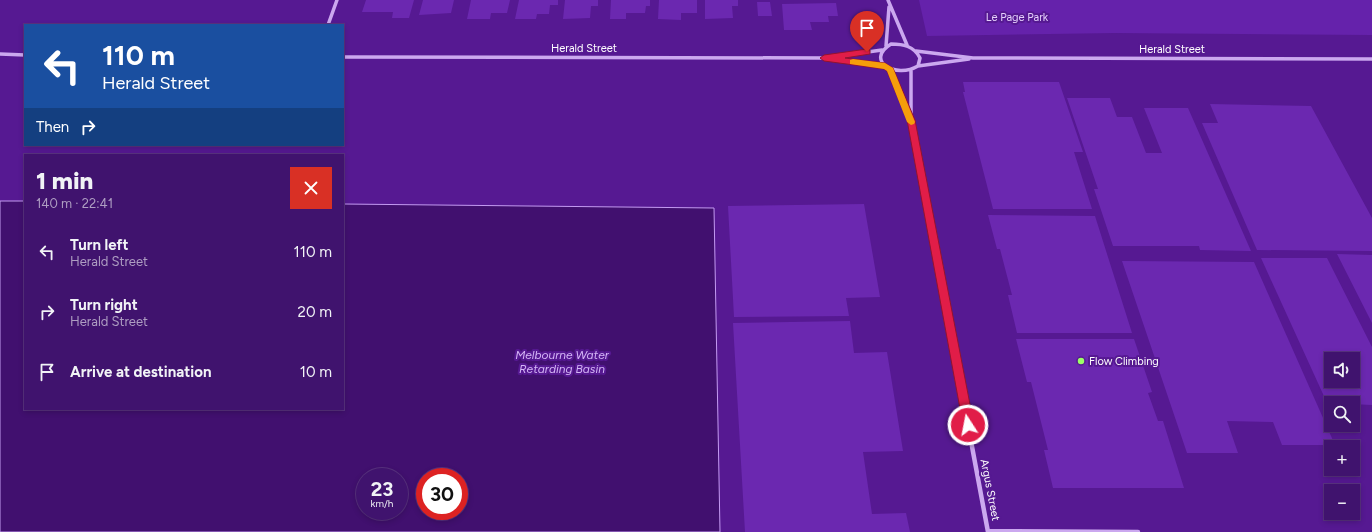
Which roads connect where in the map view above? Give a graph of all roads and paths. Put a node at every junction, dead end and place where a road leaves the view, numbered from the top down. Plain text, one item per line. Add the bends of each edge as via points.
1 (337, 0) edge
2 (888, 0) edge
3 (889, 6) junction
4 (328, 24) edge
5 (886, 46) junction
6 (907, 46) junction
7 (882, 50) junction
8 (916, 51) junction
9 (0, 54) edge
10 (24, 55) edge
11 (344, 57) edge
12 (824, 58) junction
13 (973, 58) junction
14 (1372, 59) edge
15 (885, 66) junction
16 (918, 66) junction
17 (891, 70) junction
18 (911, 71) junction
19 (911, 120) junction
20 (988, 532) edge
21 (1138, 532) edge

1 - 4 street
2 - 3 street
3 - 5 street
3 - 6 street
5 - 6 street
5 - 7 street
6 - 8 street
7 - 12 street, Herald Street
7 - 15 street via 880,58
8 - 13 street, Herald Street
8 - 16 street via 920,58
9 - 10 street
11 - 12 street, Herald Street
12 - 15 street, Herald Street
13 - 14 street, Herald Street
13 - 16 street, Herald Street
15 - 17 street
16 - 18 street
17 - 18 street
17 - 19 street, Argus Street
18 - 19 street, Argus Street
19 - 20 street, Argus Street
20 - 21 street

